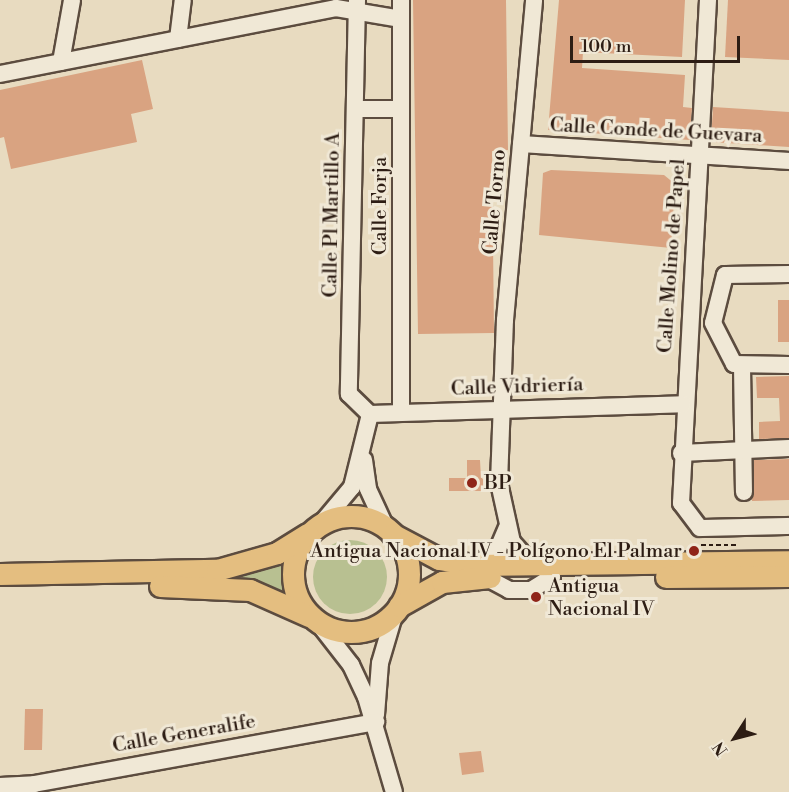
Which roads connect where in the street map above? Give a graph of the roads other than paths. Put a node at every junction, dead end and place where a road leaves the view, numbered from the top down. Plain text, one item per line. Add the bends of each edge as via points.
1 (72, 0) edge
2 (183, 0) edge
3 (401, 0) edge
4 (534, 0) edge
5 (708, 0) edge
6 (357, 5) edge
7 (401, 19) junction
8 (178, 39) junction
9 (61, 62) junction
10 (0, 74) edge
11 (355, 109) junction
12 (401, 109) junction
13 (521, 144) junction
14 (700, 154) junction
15 (789, 161) edge
16 (789, 274) edge
17 (713, 323) junction
18 (688, 324) junction
19 (789, 365) edge
20 (742, 366) junction
21 (682, 404) junction
22 (503, 409) junction
23 (401, 411) junction
24 (367, 421) junction
25 (789, 448) edge
26 (742, 450) junction
27 (681, 453) junction
28 (744, 492) dead end
29 (789, 526) edge
30 (316, 528) junction
31 (507, 528) junction
32 (389, 531) junction
33 (789, 561) edge
34 (531, 563) junction
35 (479, 571) junction
36 (0, 574) edge
37 (789, 576) edge
38 (0, 587) edge
39 (397, 609) junction
40 (314, 619) junction
41 (376, 722) junction
42 (0, 786) edge
43 (394, 792) edge

1 - 9 street
2 - 8 street
3 - 7 street, Calle Forja
4 - 13 street, Calle Torno
5 - 14 street, Calle Molino de Papel
6 - 7 street
6 - 8 street
6 - 11 street, Calle Pl Martillo A
7 - 12 street, Calle Forja
8 - 9 street
9 - 10 street
11 - 12 street
11 - 24 street, Calle Pl Martillo A via 349,394
12 - 23 street, Calle Forja
13 - 14 street, Calle Conde de Guevara
13 - 22 street, Calle Torno via 505,320
14 - 15 street, Calle Conde de Guevara
14 - 18 street, Calle Molino de Papel
16 - 17 street via 725,275
17 - 18 street
17 - 20 street via 726,357
18 - 21 street, Calle Molino de Papel
19 - 20 street
20 - 26 street
21 - 22 street, Calle Vidriería
21 - 27 street, Calle Molino de Papel
22 - 23 street, Calle Vidriería
22 - 31 street, Calle Torno via 499,483
23 - 24 street, Calle Vidriería
24 - 30 street via 352,486
24 - 32 street via 368,489
25 - 26 street
26 - 27 street
26 - 28 street
27 - 29 street, Calle Molino de Papel via 685,514 700,528
30 - 32 main road via 361,517
30 - 36 main road via 277,553 217,570
30 - 40 main road via 293,566 300,603
31 - 34 street
31 - 35 street via 497,551
32 - 35 main road via 439,559
32 - 39 main road via 408,569
33 - 34 main road
34 - 35 main road
35 - 37 main road via 552,577
35 - 39 main road via 442,582
38 - 40 main road via 236,587
39 - 40 main road via 366,630 349,632
39 - 41 street via 380,663
40 - 41 street via 351,665
41 - 42 street, Calle Generalife via 34,784
41 - 43 street

